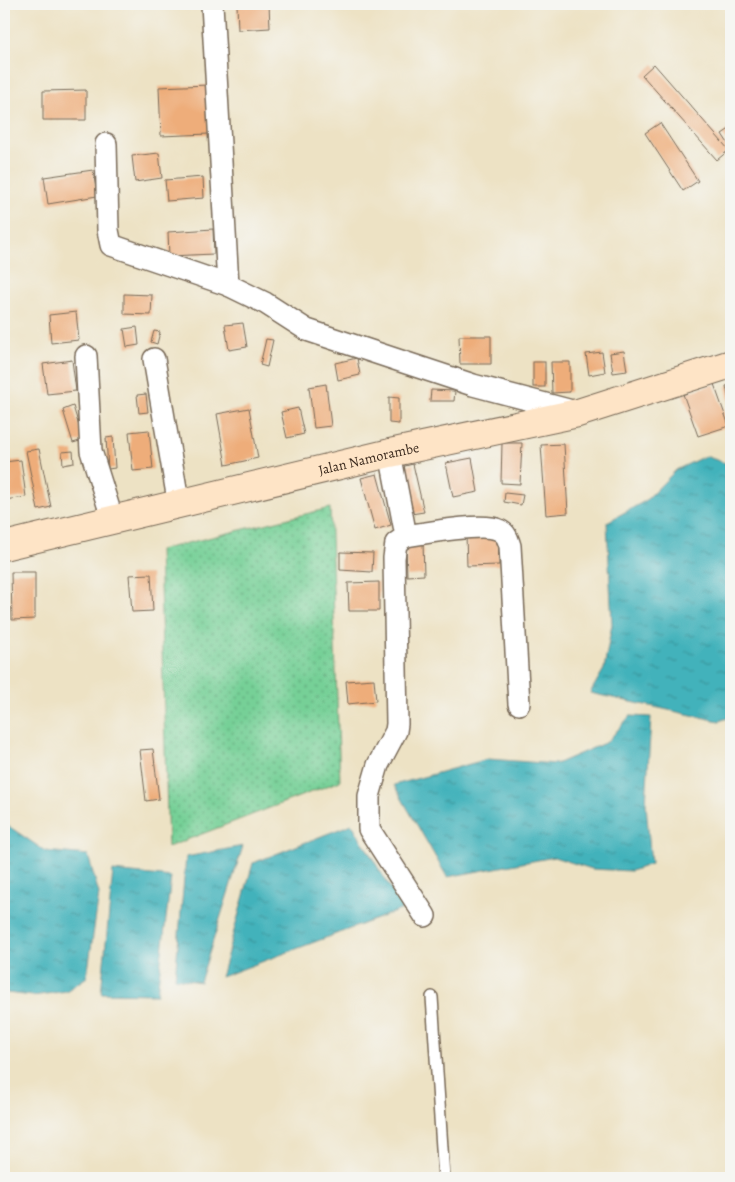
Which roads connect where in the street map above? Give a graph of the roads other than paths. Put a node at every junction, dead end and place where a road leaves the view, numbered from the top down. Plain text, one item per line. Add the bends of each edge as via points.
1 (212, 4) edge
2 (106, 144) dead end
3 (228, 285) junction
4 (86, 356) dead end
5 (154, 358) dead end
6 (731, 364) edge
7 (578, 413) junction
8 (390, 453) junction
9 (179, 506) junction
10 (113, 521) junction
11 (406, 536) junction
12 (4, 546) edge
13 (519, 704) dead end
14 (425, 916) dead end
15 (432, 997) dead end
16 (444, 1178) edge

1 - 3 street
2 - 3 street via 111,245
3 - 7 street via 265,303 307,330 473,385
4 - 10 street via 91,452
5 - 9 street
6 - 7 main road, Jalan Namorambe
7 - 8 main road, Jalan Namorambe
8 - 9 main road, Jalan Namorambe
8 - 11 street
9 - 10 main road, Jalan Namorambe
10 - 12 main road, Jalan Namorambe
11 - 13 street via 483,527 499,530 508,537
11 - 14 street via 396,543 394,558 396,730 376,772 369,796 368,820 373,838
15 - 16 lane

